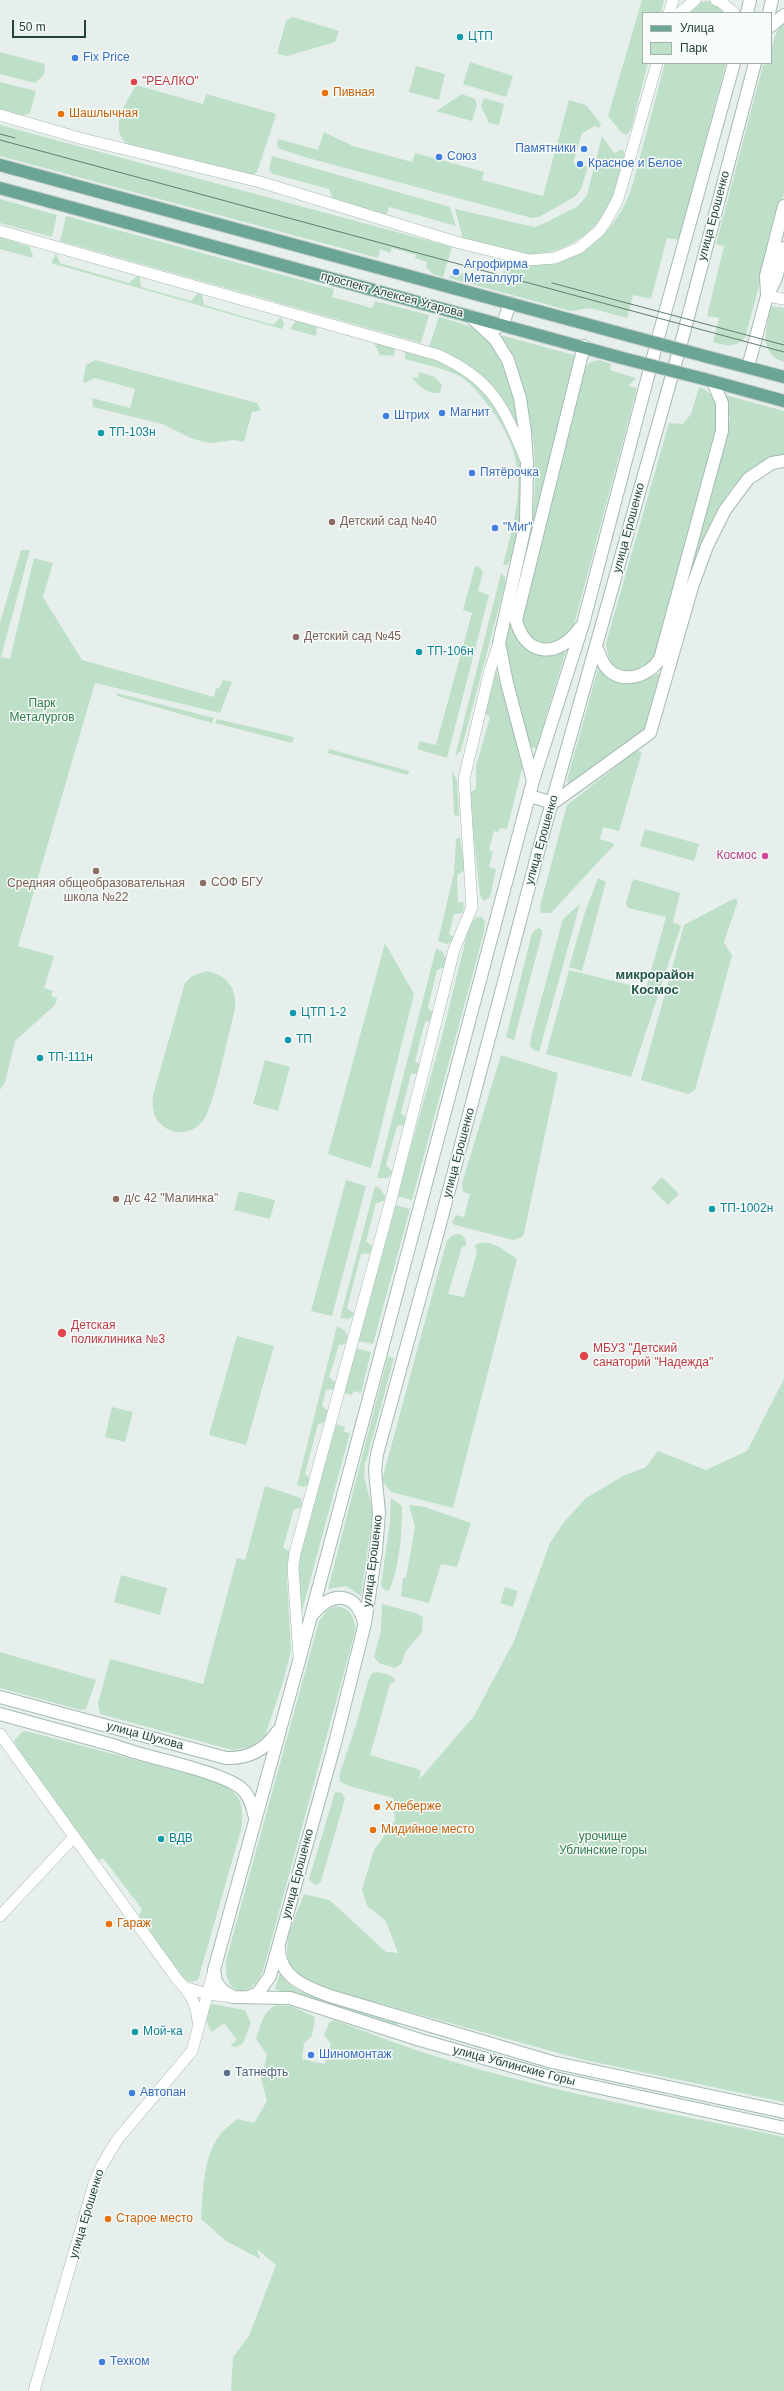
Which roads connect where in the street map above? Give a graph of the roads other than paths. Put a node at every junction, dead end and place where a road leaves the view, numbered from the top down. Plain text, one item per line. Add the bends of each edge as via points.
1 (672, 0) edge
2 (695, 0) edge
3 (716, 0) edge
4 (750, 0) edge
5 (772, 0) edge
6 (670, 12) edge
7 (681, 12) edge
8 (733, 12) edge
9 (747, 12) edge
10 (769, 12) edge
11 (784, 14) edge
12 (772, 25) edge
13 (657, 64) edge
14 (734, 64) edge
15 (755, 64) edge
16 (0, 115) edge
17 (0, 165) edge
18 (0, 188) edge
19 (784, 206) edge
20 (0, 231) edge
21 (784, 248) edge
22 (767, 296) junction
23 (784, 299) edge
24 (510, 303) junction
25 (469, 315) junction
26 (502, 324) junction
27 (495, 339) junction
28 (584, 346) junction
29 (748, 367) junction
30 (784, 377) edge
31 (708, 381) junction
32 (784, 400) edge
33 (784, 461) edge
34 (527, 464) junction
35 (583, 624) junction
36 (499, 643) junction
37 (596, 647) junction
38 (533, 781) junction
39 (530, 796) junction
40 (554, 803) junction
41 (311, 1616) junction
42 (365, 1623) junction
43 (300, 1661) junction
44 (0, 1697) edge
45 (0, 1714) edge
46 (281, 1727) junction
47 (0, 1734) edge
48 (255, 1818) junction
49 (74, 1837) junction
50 (0, 1916) edge
51 (278, 1946) junction
52 (214, 1970) junction
53 (187, 1988) junction
54 (208, 1994) junction
55 (233, 1997) junction
56 (247, 1998) junction
57 (199, 2028) junction
58 (784, 2112) edge
59 (784, 2128) edge
60 (34, 2391) edge

1 - 6 street
2 - 7 street
3 - 8 street
4 - 9 main road
5 - 10 main road
11 - 12 main road
13 - 16 street via 618,199 600,231 579,248 555,258 529,260 456,242 260,182 83,139
14 - 35 main road, улица Ерошенко
15 - 37 main road, улица Ерошенко via 683,336
17 - 24 main road, проспект Алексея Угарова
18 - 25 main road, проспект Алексея Угарова
19 - 22 main road via 766,276
20 - 34 street via 438,355 458,364 494,394 507,416
21 - 22 main road via 776,278
22 - 23 street
22 - 29 main road
24 - 26 main road
24 - 29 main road, проспект Алексея Угарова, bridge
25 - 26 main road, проспект Алексея Угарова
25 - 27 main road
26 - 27 main road via 494,329
26 - 28 main road, проспект Алексея Угарова
27 - 34 main road via 515,378 520,398
28 - 31 main road, проспект Алексея Угарова, bridge
28 - 35 main road via 516,620 520,633 527,642 547,650 557,649
29 - 30 main road, проспект Алексея Угарова
31 - 32 main road, проспект Алексея Угарова
31 - 37 main road via 722,403 722,431 660,659 648,671 632,678 617,677 606,667
33 - 40 main road via 766,467 748,479 725,510 710,540 692,588 650,733
34 - 36 main road via 526,522
35 - 38 main road, улица Ерошенко
36 - 38 main road
36 - 43 street, улица Ерошенко via 464,779 472,907 454,950 391,1200 295,1553 294,1603
37 - 40 main road, улица Ерошенко
38 - 39 main road, улица Ерошенко
39 - 40 main road
39 - 41 main road, улица Ерошенко
40 - 42 main road, улица Ерошенко via 540,845 377,1454 375,1470 379,1513
41 - 42 main road, улица Ерошенко via 329,1599 341,1597 356,1605
41 - 43 main road, улица Ерошенко
42 - 51 main road, улица Ерошенко via 335,1743
43 - 46 main road, улица Ерошенко
44 - 46 main road, улица Шухова via 226,1758 240,1758 254,1753 271,1741
45 - 48 main road, улица Шухова via 227,1780 242,1789 251,1802
46 - 48 main road, улица Ерошенко
47 - 49 street
48 - 52 main road, улица Ерошенко
49 - 50 street
49 - 53 street via 177,1979
51 - 56 main road, улица Ерошенко via 265,1985 258,1993
51 - 58 main road, улица Ублинские Горы via 279,1959 294,1979 305,1987 330,1996 552,2062
52 - 53 street, улица Ерошенко via 202,1985
52 - 54 street, улица Ерошенко
52 - 55 main road via 216,1982 223,1991
53 - 54 street
53 - 57 street via 196,2003
54 - 55 street
54 - 57 street, улица Ерошенко
55 - 56 main road
56 - 59 main road, улица Ублинские Горы via 290,1998 420,2040 550,2076
57 - 60 street, улица Ерошенко via 192,2051 117,2140 102,2165 94,2184

